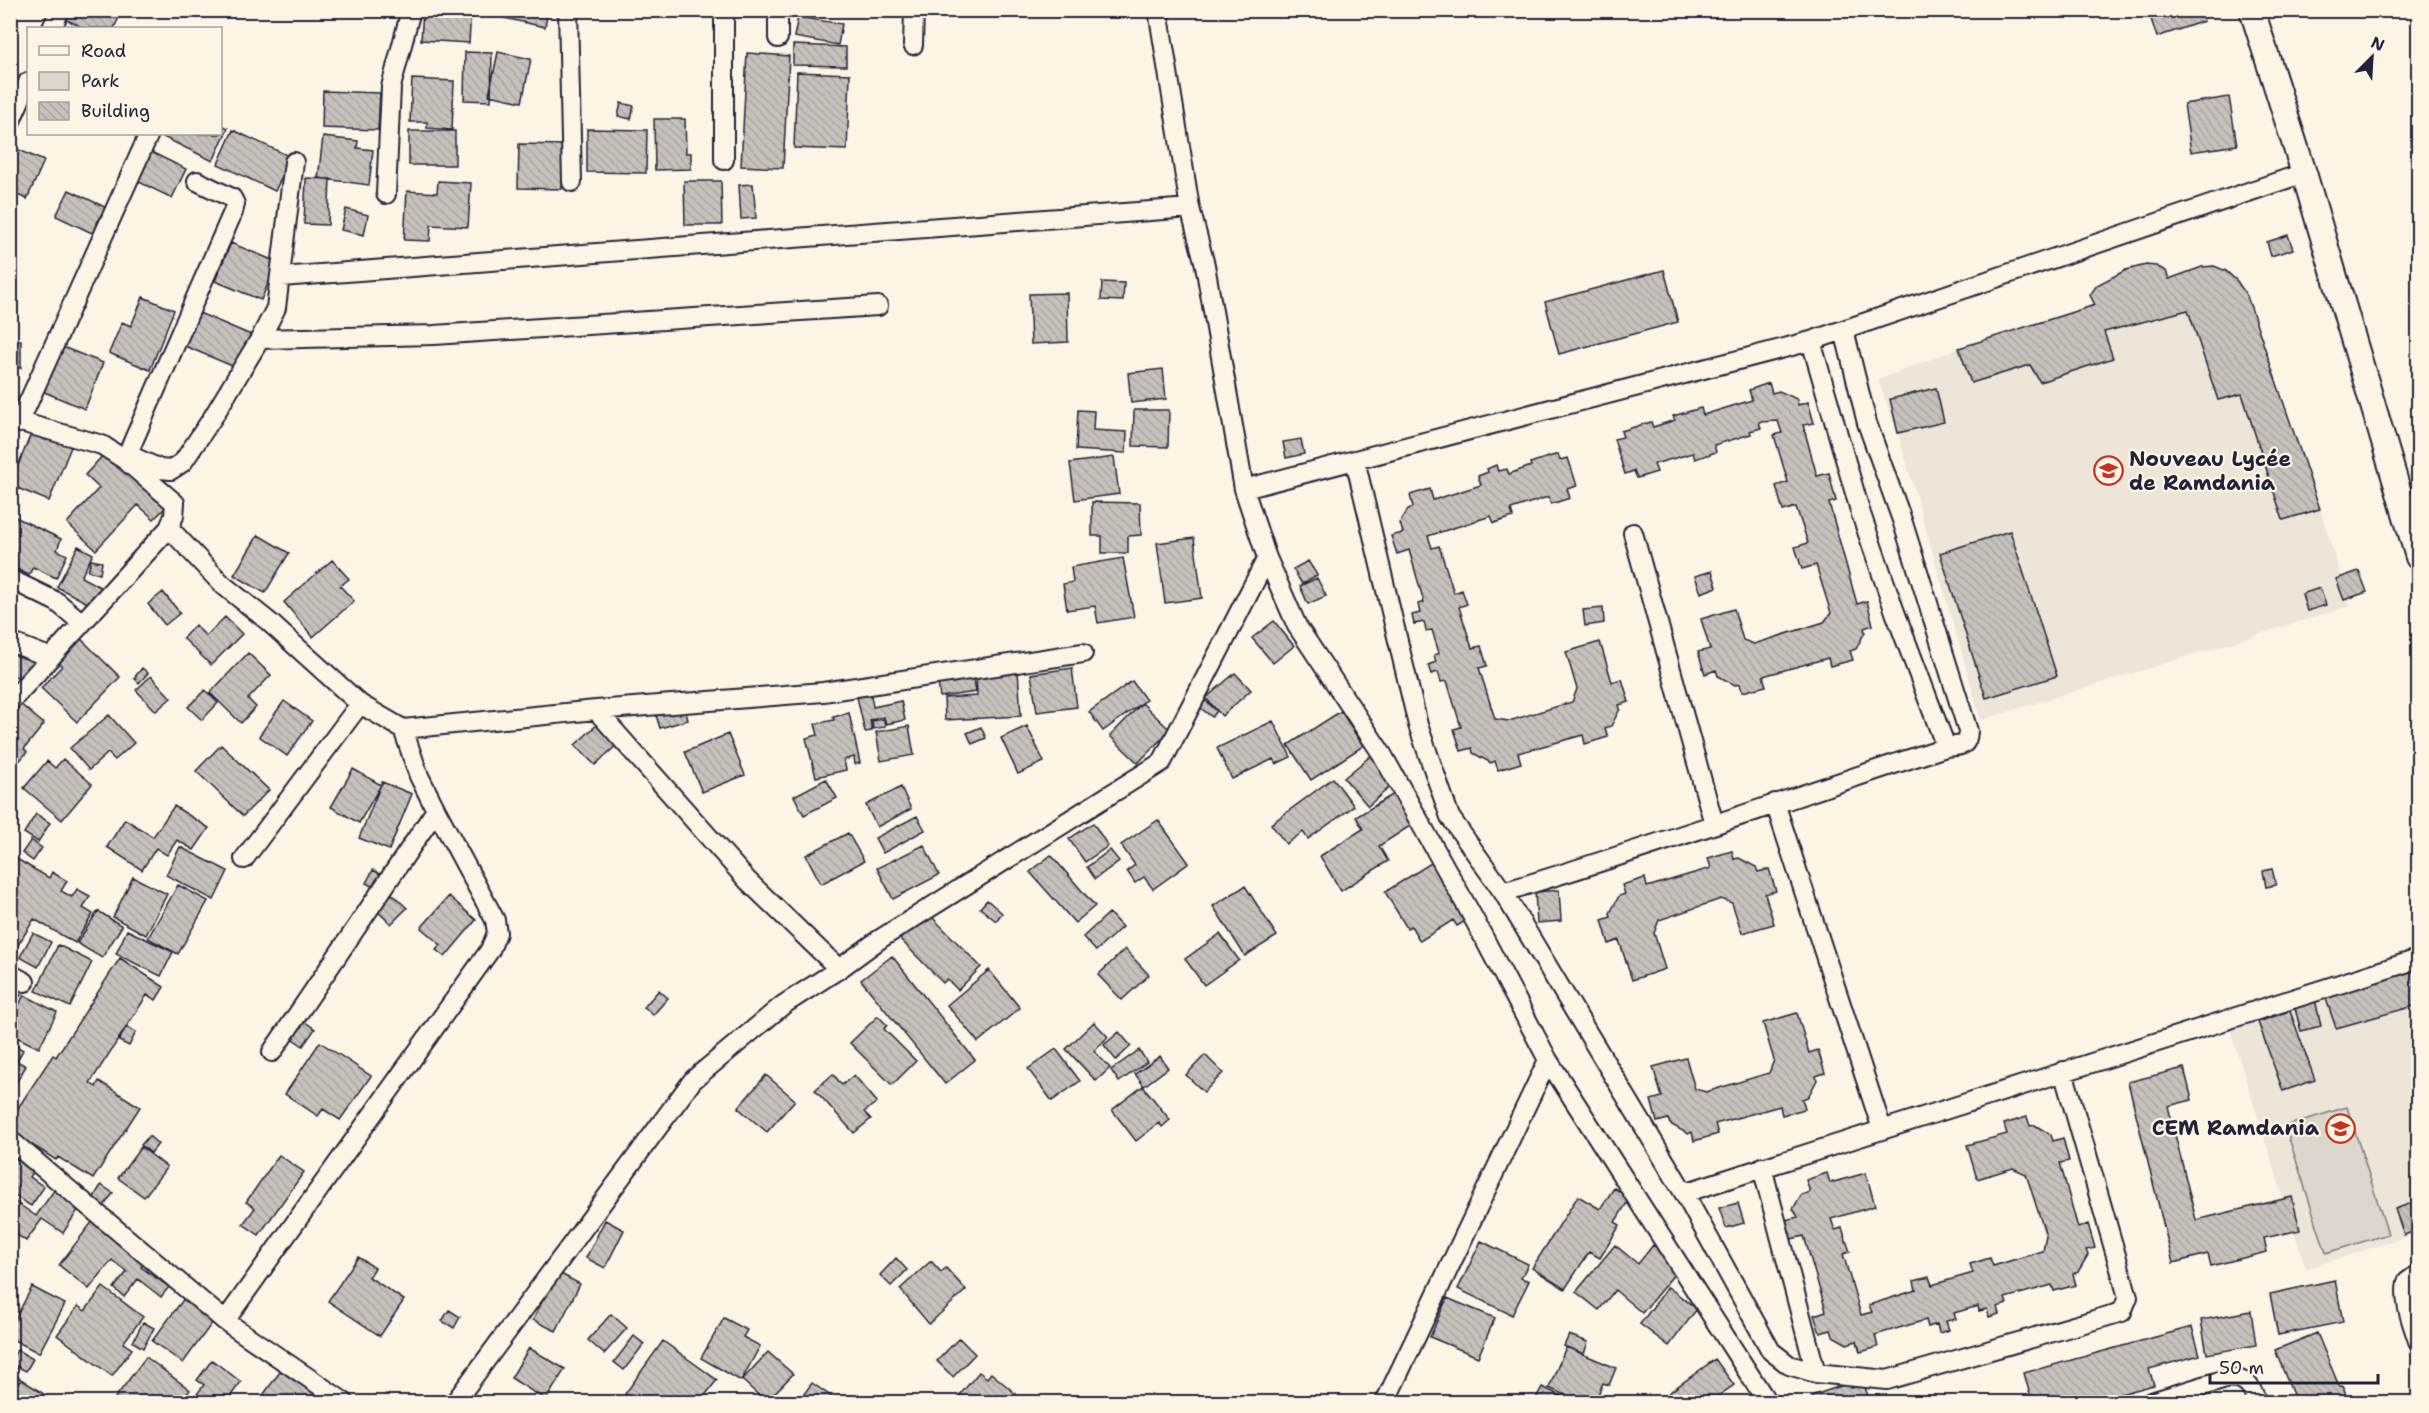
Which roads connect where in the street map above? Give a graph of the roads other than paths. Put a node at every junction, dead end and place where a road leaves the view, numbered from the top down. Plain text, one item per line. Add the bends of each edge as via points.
1 (60, 10) edge
2 (411, 10) edge
3 (568, 10) edge
4 (724, 10) edge
5 (778, 10) edge
6 (914, 10) edge
7 (1158, 10) edge
8 (2252, 10) edge
9 (52, 27) edge
10 (778, 38) dead end
11 (913, 45) dead end
12 (27, 84) edge
13 (10, 123) edge
14 (149, 135) edge
15 (724, 160) dead end
16 (294, 162) dead end
17 (2304, 173) junction
18 (197, 181) dead end
19 (572, 182) dead end
20 (386, 194) dead end
21 (1190, 208) junction
22 (281, 278) junction
23 (878, 306) dead end
24 (1844, 330) junction
25 (260, 339) junction
26 (1812, 341) junction
27 (15, 421) edge
28 (126, 457) junction
29 (1355, 460) junction
30 (1244, 489) junction
31 (169, 528) junction
32 (1633, 533) dead end
33 (2418, 556) edge
34 (1267, 558) junction
35 (10, 579) edge
36 (82, 624) junction
37 (10, 642) edge
38 (1083, 653) dead end
39 (49, 657) junction
40 (10, 702) edge
41 (360, 704) junction
42 (596, 710) junction
43 (403, 729) junction
44 (1946, 747) junction
45 (1775, 802) junction
46 (436, 810) junction
47 (1714, 824) junction
48 (244, 859) dead end
49 (1503, 892) junction
50 (2418, 959) edge
51 (839, 969) junction
52 (272, 1052) dead end
53 (1548, 1060) junction
54 (2063, 1071) junction
55 (1882, 1129) junction
56 (10, 1140) edge
57 (1762, 1167) junction
58 (1684, 1192) junction
59 (2418, 1274) edge
60 (225, 1321) junction
61 (2418, 1341) edge
62 (1816, 1373) junction
63 (344, 1402) edge
64 (455, 1402) edge
65 (1385, 1402) edge
66 (1767, 1402) edge
67 (2151, 1402) edge
68 (2257, 1402) edge

1 - 9 street
2 - 20 street via 391,87
3 - 19 street
4 - 15 street
5 - 10 street
6 - 11 street
7 - 21 street
8 - 17 main road
12 - 13 street
14 - 27 street
16 - 22 street
17 - 24 street
17 - 33 main road
18 - 28 street via 232,198 233,212
21 - 22 street
21 - 30 street
22 - 25 street via 276,308
23 - 25 street via 434,335
24 - 26 street
24 - 44 street via 1868,423 1968,730 1964,745
25 - 28 street via 183,462 171,470 160,470
26 - 29 street
26 - 44 street via 1861,514
27 - 28 street via 102,445
28 - 31 street via 175,503
29 - 30 street
29 - 49 street via 1418,725 1450,817
30 - 34 street
31 - 36 street
31 - 41 street via 222,584
32 - 47 street
34 - 51 street via 1162,762 880,939
34 - 53 street via 1297,626 1382,754
35 - 36 street via 57,602
36 - 39 street
37 - 39 street
38 - 42 street via 823,692
39 - 40 street
41 - 43 street
41 - 48 street
42 - 43 street
42 - 51 street via 747,880
43 - 46 street
44 - 45 street
45 - 47 street
45 - 55 street
46 - 52 street
46 - 60 street via 495,920 497,933 490,950
47 - 49 street
49 - 58 street
50 - 54 street
51 - 64 street via 783,1005 693,1080
53 - 65 street
53 - 66 street
54 - 55 street
54 - 62 street via 2128,1297 2122,1312 1887,1380
55 - 57 street
56 - 60 street
57 - 58 street
57 - 62 street
58 - 62 street via 1771,1351 1790,1365
59 - 61 street via 2407,1282 2405,1290
60 - 63 street
67 - 68 street via 2236,1378 2245,1380 2252,1388

